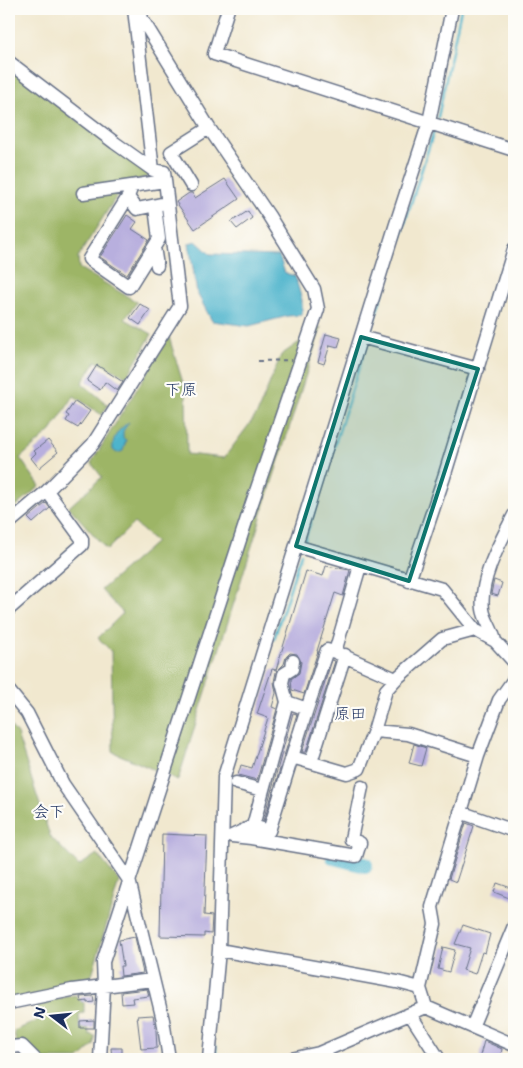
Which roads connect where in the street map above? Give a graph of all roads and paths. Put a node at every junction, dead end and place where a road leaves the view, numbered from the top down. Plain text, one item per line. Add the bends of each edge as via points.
1 (134, 9) edge
2 (140, 9) edge
3 (228, 9) edge
4 (452, 9) edge
5 (9, 62) edge
6 (429, 122) junction
7 (210, 128) junction
8 (514, 150) edge
9 (153, 170) junction
10 (165, 181) junction
11 (191, 185) dead end
12 (130, 191) junction
13 (83, 193) dead end
14 (161, 205) junction
15 (154, 247) junction
16 (514, 249) edge
17 (158, 266) dead end
18 (511, 271) edge
19 (361, 336) junction
20 (301, 360) junction
21 (258, 361) dead end
22 (478, 370) junction
23 (46, 491) junction
24 (514, 514) edge
25 (9, 523) edge
26 (296, 546) junction
27 (360, 566) junction
28 (409, 581) junction
29 (9, 609) edge
30 (475, 630) junction
31 (495, 642) junction
32 (340, 654) junction
33 (293, 661) dead end
34 (514, 662) edge
35 (396, 679) junction
36 (514, 679) edge
37 (9, 692) edge
38 (287, 702) junction
39 (307, 709) junction
40 (374, 731) junction
41 (478, 756) junction
42 (292, 757) junction
43 (311, 762) junction
44 (236, 783) dead end
45 (362, 787) dead end
46 (262, 790) junction
47 (460, 812) junction
48 (252, 826) junction
49 (514, 831) edge
50 (227, 836) junction
51 (129, 880) junction
52 (514, 926) edge
53 (219, 950) junction
54 (152, 980) junction
55 (104, 986) junction
56 (420, 988) junction
57 (9, 1003) edge
58 (426, 1007) junction
59 (410, 1014) junction
60 (472, 1027) junction
61 (514, 1045) edge
62 (9, 1047) edge
63 (36, 1059) edge
64 (100, 1059) edge
65 (169, 1059) edge
66 (210, 1059) edge
67 (291, 1059) edge
68 (439, 1059) edge

1 - 9 street
2 - 7 street via 142,19
3 - 6 street via 214,54
4 - 6 street
5 - 9 street
6 - 8 street
6 - 19 street
7 - 11 street via 171,152
7 - 20 street via 314,289 318,310
9 - 10 street via 164,172
10 - 12 street
10 - 14 street
12 - 13 street
12 - 14 street via 137,209
12 - 15 street via 89,259 129,287
14 - 15 street via 159,239
14 - 23 street via 180,306 92,444
15 - 17 street
16 - 18 street
18 - 22 street
19 - 22 street
19 - 26 street
20 - 21 path
20 - 51 street
22 - 28 street
23 - 25 street
23 - 29 street via 82,539 82,545
24 - 31 street via 488,574 483,595 483,611
26 - 27 street
26 - 50 street via 224,777
27 - 28 street
27 - 32 street
28 - 30 street via 442,589
30 - 31 street
30 - 35 street via 442,640
31 - 34 street
32 - 35 street
32 - 39 street via 327,650
32 - 43 street
33 - 38 street via 292,669 284,674 282,683
35 - 40 street via 386,690
36 - 41 street via 499,700
37 - 51 street via 27,713 63,784
38 - 39 street
38 - 46 street
39 - 42 street
40 - 41 street via 408,734
40 - 43 street via 359,769 347,772
41 - 47 street
42 - 43 street
42 - 48 street via 270,831
44 - 46 street
45 - 50 street via 351,839 360,843 356,856
46 - 48 street
47 - 49 street
47 - 56 street via 432,907 435,924
48 - 50 street
50 - 53 street
51 - 54 street
51 - 55 street via 103,962
52 - 60 street
53 - 56 street
53 - 66 street
54 - 55 street
54 - 65 street
55 - 57 street
55 - 64 street
56 - 58 street
58 - 59 street
58 - 60 street
59 - 67 street via 319,1053
59 - 68 street
60 - 61 street
62 - 63 street via 22,1046

